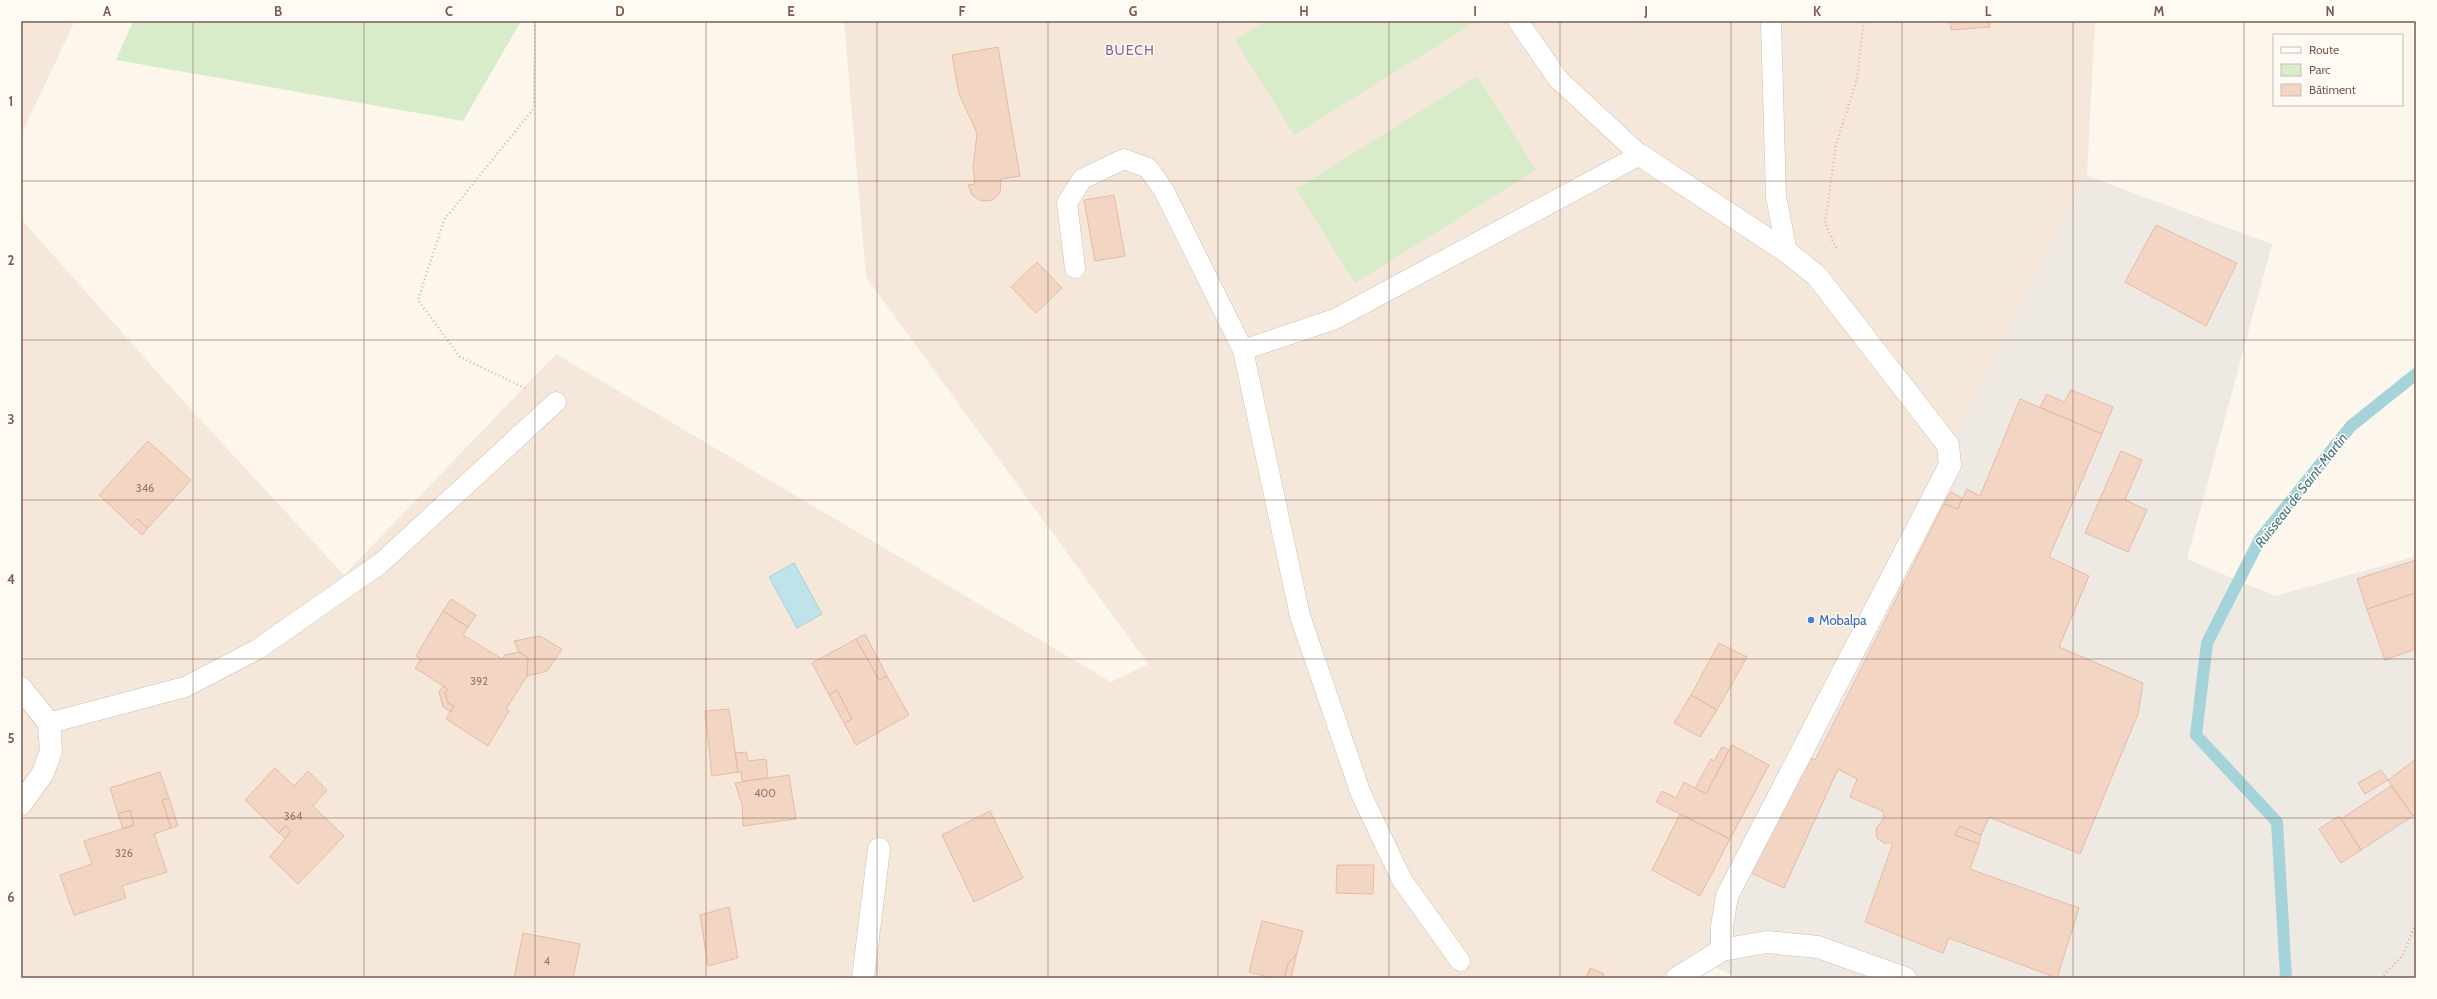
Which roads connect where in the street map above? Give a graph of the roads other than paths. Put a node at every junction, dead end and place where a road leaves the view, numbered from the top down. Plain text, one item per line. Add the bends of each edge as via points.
1 (1518, 21) edge
2 (1771, 21) edge
3 (1640, 155) junction
4 (1787, 252) junction
5 (1075, 268) dead end
6 (1244, 350) junction
7 (556, 402) road end
8 (21, 688) edge
9 (49, 723) junction
10 (21, 804) edge
11 (879, 849) dead end
12 (1722, 950) junction
13 (1460, 961) dead end
14 (862, 978) edge
15 (1677, 978) edge
16 (1905, 978) edge

1 - 3 lane via 1558,79
2 - 4 lane via 1776,197
3 - 4 street
3 - 6 lane via 1335,319
4 - 12 street via 1817,276 1948,445 1950,465 1727,896 1722,926
5 - 6 lane via 1067,203 1082,179 1124,159 1148,168 1164,189
6 - 13 lane via 1300,616 1361,794 1402,880
7 - 9 lane via 380,563 258,648 185,687
8 - 9 street
9 - 10 street via 51,751 43,774
11 - 14 street
12 - 15 street
12 - 16 street via 1767,942 1818,947

